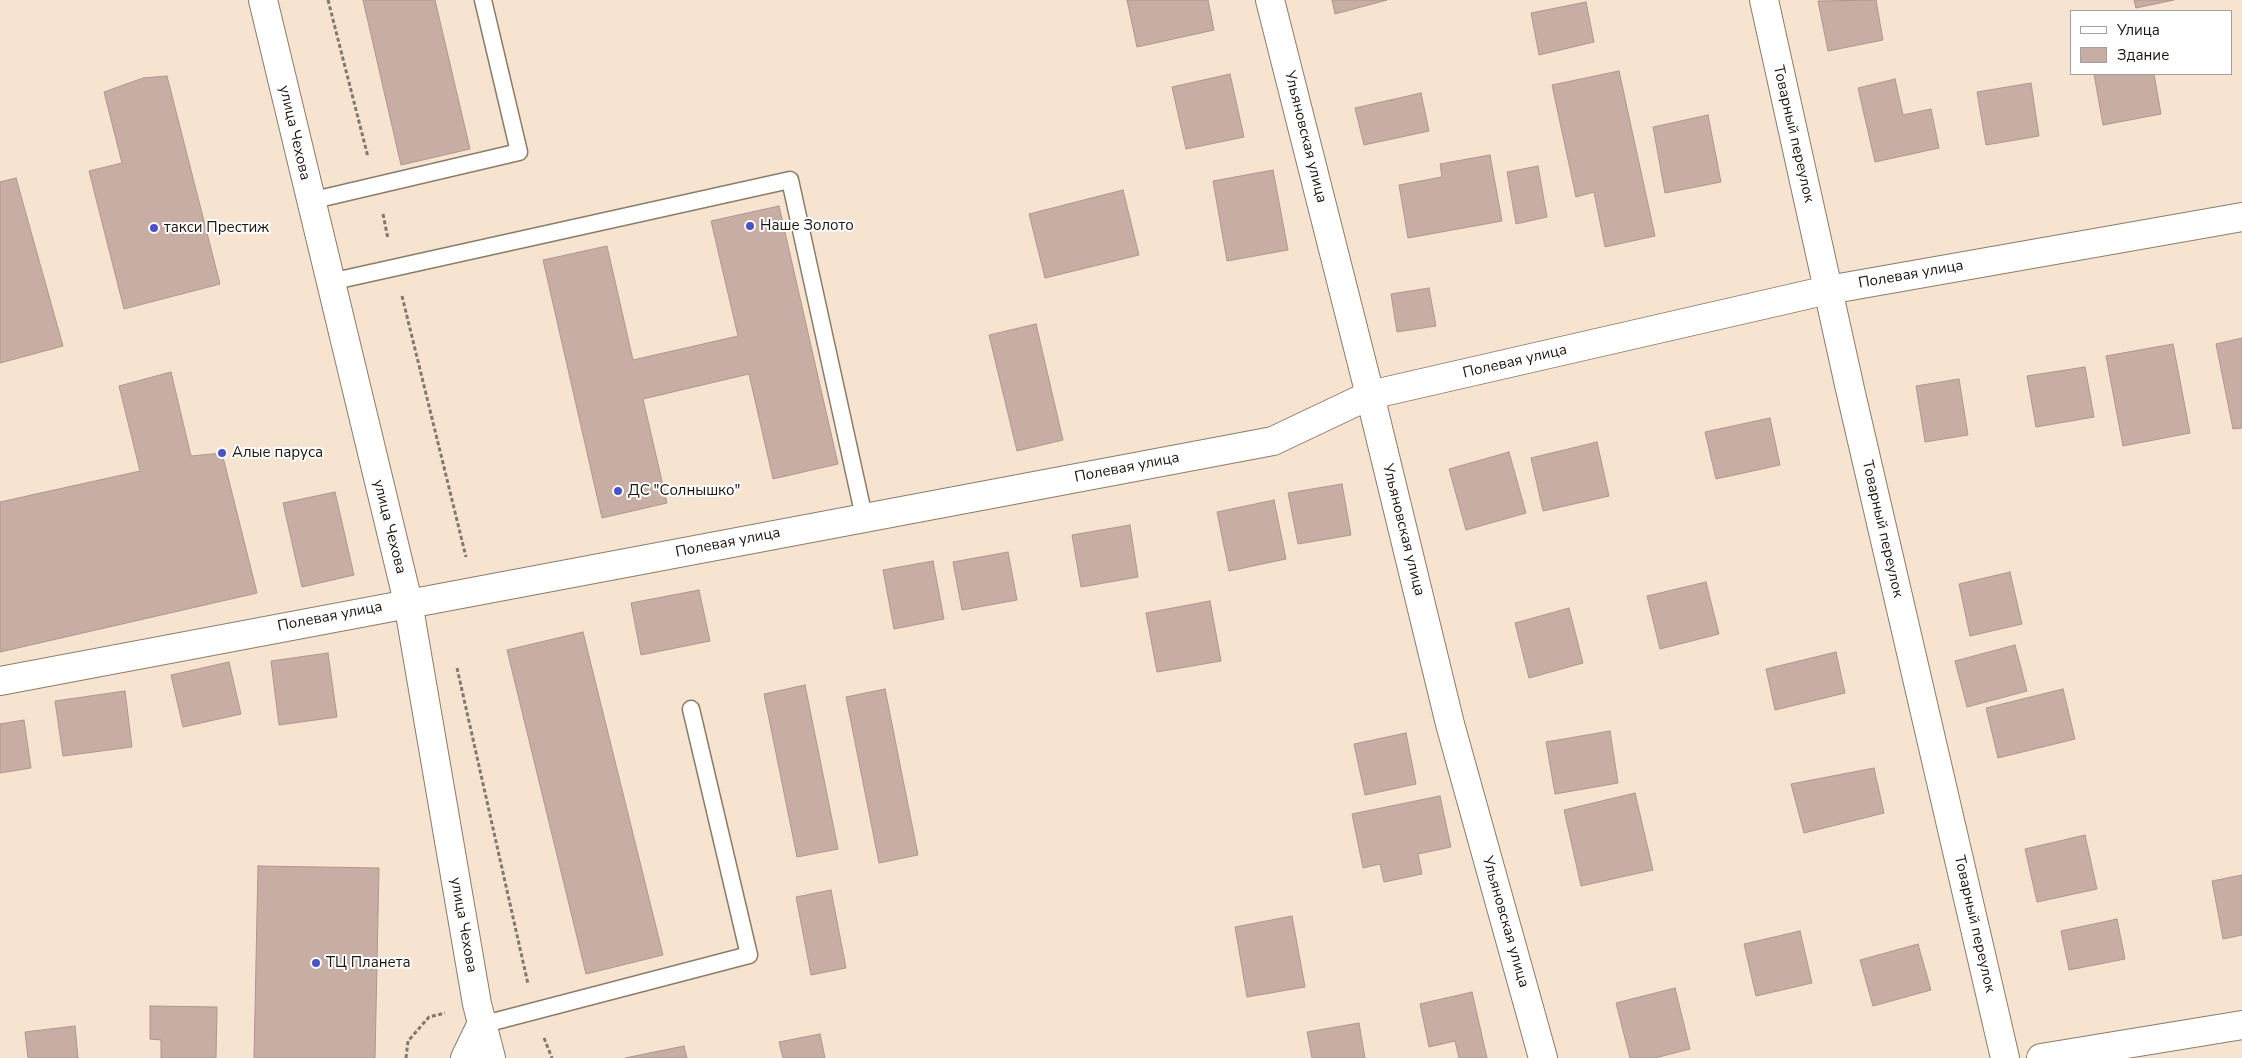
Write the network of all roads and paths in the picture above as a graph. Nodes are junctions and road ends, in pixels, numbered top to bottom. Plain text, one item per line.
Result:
1 (263, 0) edge
2 (328, 0) edge
3 (483, 0) edge
4 (1270, 0) edge
5 (1764, 0) edge
6 (376, 185) junction
7 (310, 201) junction
8 (2242, 217) edge
9 (395, 268) junction
10 (330, 282) junction
11 (1828, 290) junction
12 (1370, 395) junction
13 (864, 517) junction
14 (459, 593) junction
15 (408, 602) junction
16 (456, 665) dead end
17 (0, 681) edge
18 (691, 709) dead end
19 (534, 1011) junction
20 (2242, 1024) edge
21 (481, 1025) junction
22 (466, 1058) edge
23 (491, 1058) edge
24 (552, 1058) edge
25 (1543, 1058) edge
26 (2004, 1058) edge
27 (2041, 1058) edge

1 - 7 street, улица Чехова
2 - 6 path
3 - 6 lane
4 - 12 street, Ульяновская улица
5 - 11 street, Товарный переулок
6 - 7 lane
6 - 9 path
7 - 10 street, улица Чехова
8 - 11 street, Полевая улица
9 - 10 lane
9 - 13 lane
9 - 14 path
10 - 15 street, улица Чехова
11 - 12 street, Полевая улица
11 - 26 street, Товарный переулок
12 - 13 street, Полевая улица
12 - 25 street, Ульяновская улица
13 - 14 street, Полевая улица
14 - 15 street, Полевая улица
15 - 17 street, Полевая улица
15 - 21 street, улица Чехова
16 - 19 path
18 - 19 lane
19 - 21 lane
19 - 24 path
20 - 27 street
21 - 22 street
21 - 23 street, улица Чехова

